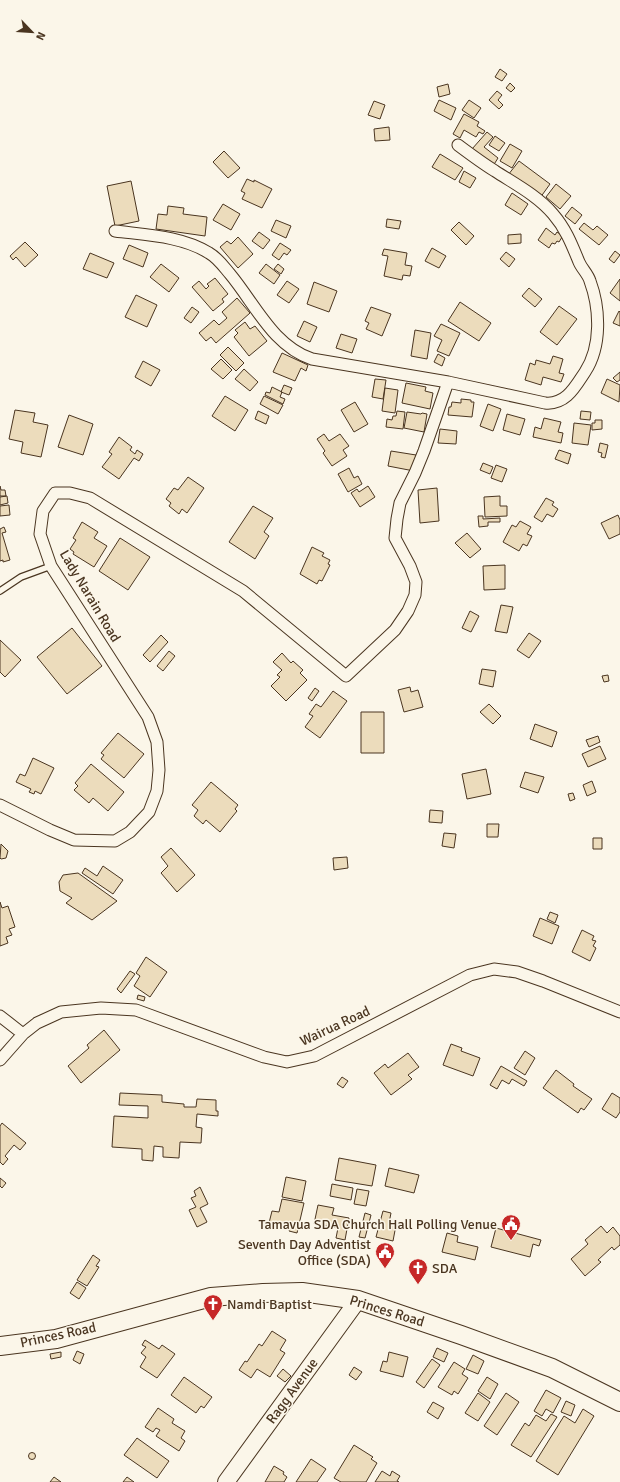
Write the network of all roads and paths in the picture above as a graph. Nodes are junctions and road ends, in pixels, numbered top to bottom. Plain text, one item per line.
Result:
1 (458, 144) dead end
2 (115, 231) dead end
3 (448, 382) junction
4 (51, 566) junction
5 (0, 591) edge
6 (0, 805) edge
7 (620, 1012) edge
8 (0, 1016) edge
9 (23, 1034) junction
10 (0, 1060) edge
11 (358, 1300) junction
12 (0, 1346) edge
13 (620, 1402) edge
14 (226, 1482) edge

1 - 3 street
2 - 3 street
3 - 4 street, Lady Narain Road
4 - 5 lane
4 - 6 street, Lady Narain Road
7 - 9 street, Wairua Road
8 - 9 street
9 - 10 street, Wairua Road
11 - 12 main road, Princes Road
11 - 13 main road, Princes Road
11 - 14 main road, Ragg Avenue

